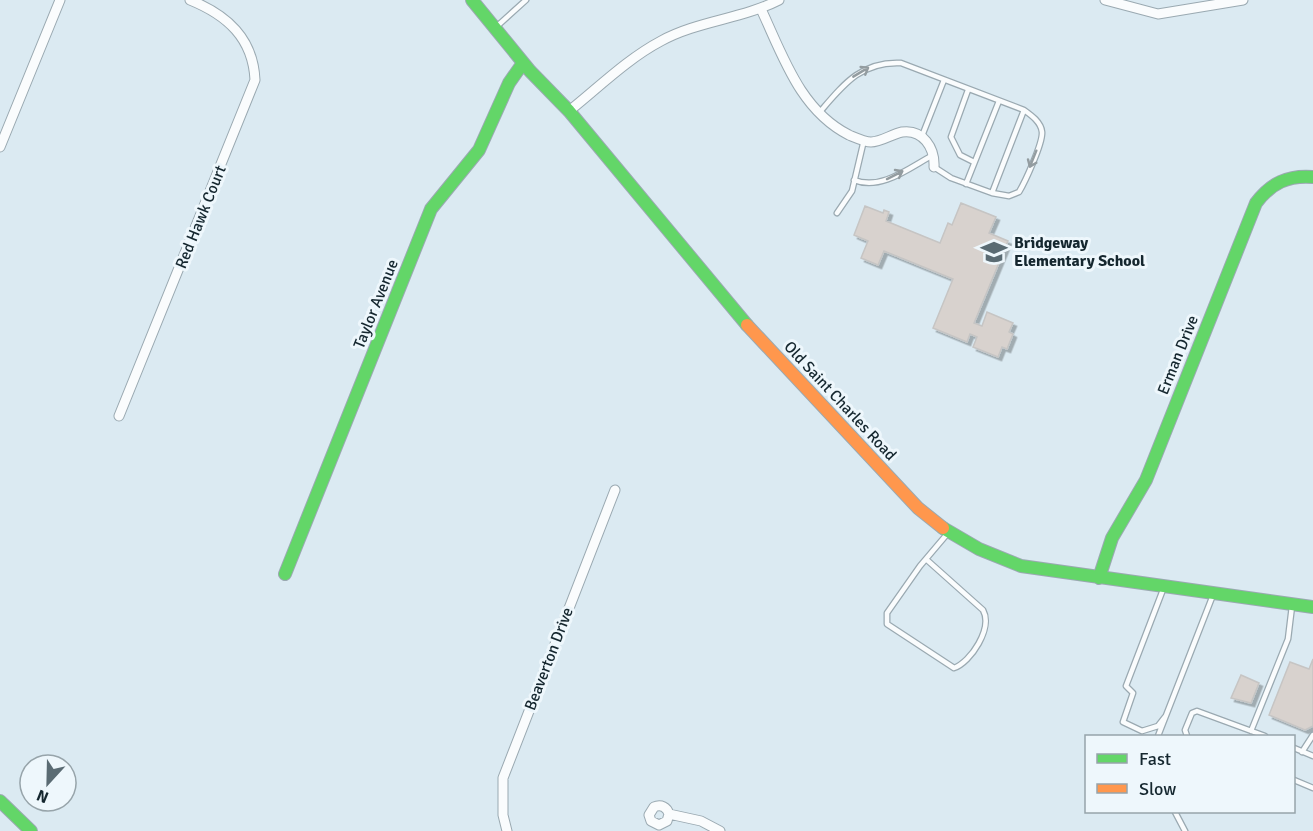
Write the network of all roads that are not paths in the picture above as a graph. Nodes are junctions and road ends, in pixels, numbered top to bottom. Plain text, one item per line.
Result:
1 (60, 0) edge
2 (190, 0) edge
3 (472, 0) edge
4 (526, 0) edge
5 (779, 0) edge
6 (1105, 0) edge
7 (1243, 0) edge
8 (761, 9) junction
9 (495, 28) junction
10 (523, 63) junction
11 (944, 80) junction
12 (968, 90) junction
13 (999, 101) junction
14 (1024, 110) junction
15 (569, 111) junction
16 (819, 113) junction
17 (3, 128) edge
18 (922, 136) junction
19 (864, 140) junction
20 (0, 147) edge
21 (933, 155) junction
22 (975, 162) junction
23 (934, 167) joint
24 (1313, 177) edge
25 (854, 180) junction
26 (966, 184) junction
27 (992, 193) junction
28 (837, 213) dead end
29 (119, 416) dead end
30 (615, 490) dead end
31 (948, 533) junction
32 (927, 560) junction
33 (285, 574) dead end
34 (1099, 578) junction
35 (1164, 587) junction
36 (1213, 595) junction
37 (1292, 605) junction
38 (1313, 607) edge
39 (1165, 717) junction
40 (1251, 731) junction
41 (1158, 735) edge
42 (1187, 735) edge
43 (1262, 735) edge
44 (1313, 735) edge
45 (1295, 749) edge
46 (1302, 752) junction
47 (1313, 756) edge
48 (1295, 781) edge
49 (1313, 788) edge
50 (0, 801) edge
51 (1176, 813) edge
52 (669, 814) dead end
53 (31, 831) edge
54 (507, 831) edge
55 (720, 831) edge
56 (1185, 831) edge

1 - 17 street
2 - 29 street, Red Hawk Court
3 - 9 street, Old Saint Charles Road
4 - 9 lane
5 - 8 street
6 - 7 street
8 - 15 street
8 - 16 street
9 - 10 street, Old Saint Charles Road
10 - 15 street, Old Saint Charles Road
10 - 33 street, Taylor Avenue
11 - 12 lane
16 -> 11 lane
11 - 18 lane
12 - 13 lane
12 - 22 lane
13 - 14 lane
13 - 22 lane
14 - 27 lane
14 -> 27 lane
15 - 31 street, Old Saint Charles Road
16 - 19 street
17 - 20 street
18 - 19 street
18 - 21 street
19 - 25 lane
21 - 23 street
25 -> 21 lane
22 - 26 lane
23 - 26 lane
24 - 34 street, Erman Drive
25 - 28 lane
26 - 27 lane
30 - 54 street, Beaverton Drive
31 - 32 lane
31 - 34 street, Old Saint Charles Road
32 - 32 lane
34 - 35 street, Old Saint Charles Road
35 - 36 street, Old Saint Charles Road
35 - 39 lane
36 - 37 street, Old Saint Charles Road
36 - 39 lane
37 - 38 street, Old Saint Charles Road
37 - 40 lane
39 - 41 lane
40 - 42 lane
40 - 43 lane
44 - 46 lane
45 - 46 lane
46 - 47 lane
48 - 49 lane
50 - 53 street
51 - 56 lane
52 - 55 street

